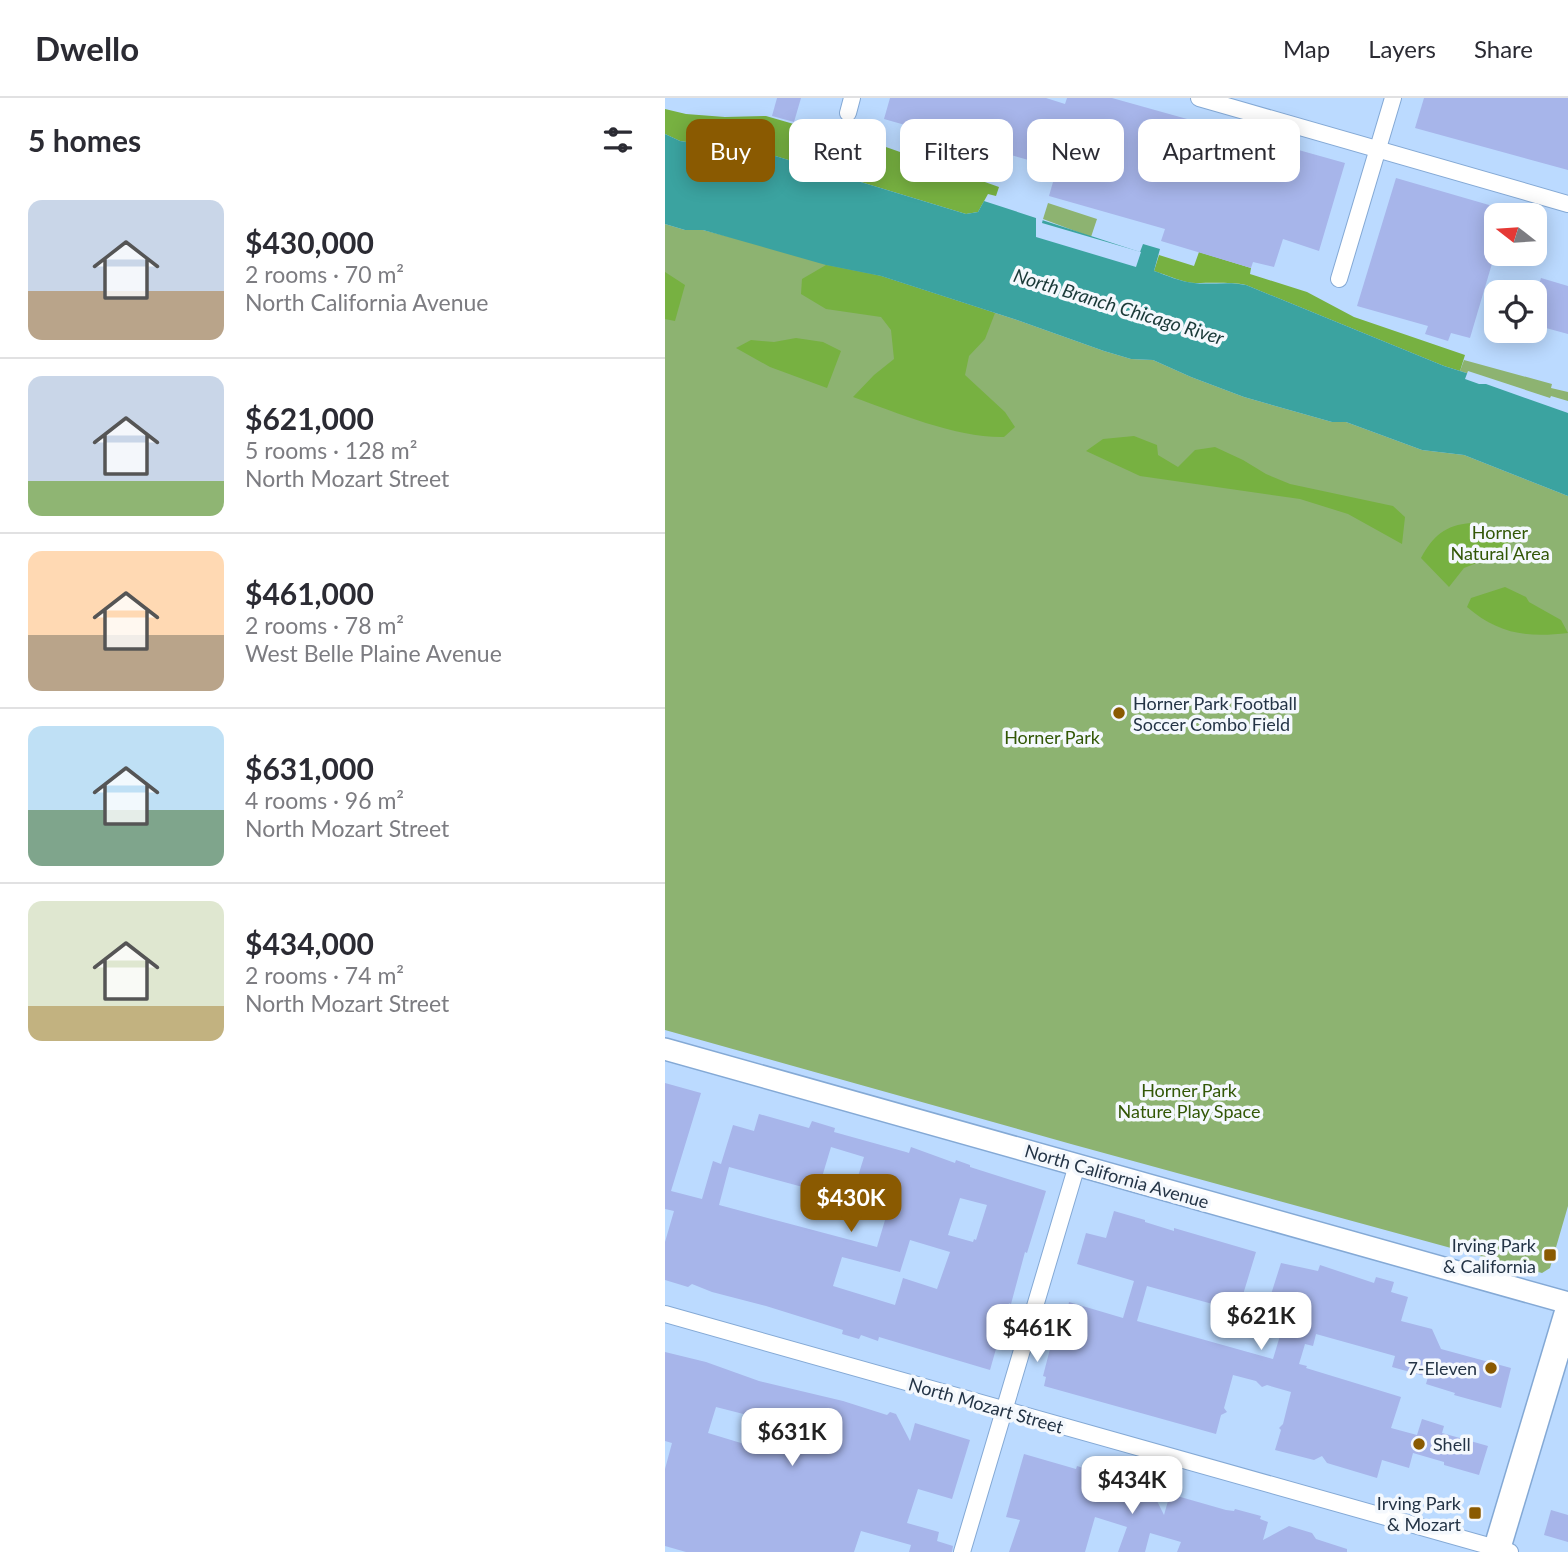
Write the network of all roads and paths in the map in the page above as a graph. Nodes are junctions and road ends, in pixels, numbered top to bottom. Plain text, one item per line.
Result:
1 (1199, 98) edge
2 (1393, 98) edge
3 (1378, 149) junction
4 (1568, 204) edge
5 (1339, 279) dead end
6 (665, 1049) edge
7 (1077, 1165) junction
8 (1568, 1303) edge
9 (1568, 1312) edge
10 (665, 1314) edge
11 (1004, 1410) junction
12 (1501, 1551) edge
13 (962, 1552) edge

1 - 3 street
2 - 3 street
3 - 4 street
3 - 5 street
6 - 7 street, North California Avenue
7 - 8 street, North California Avenue
7 - 11 street
9 - 12 main road
10 - 11 street, North Mozart Street
11 - 12 street, North Mozart Street
11 - 13 street

